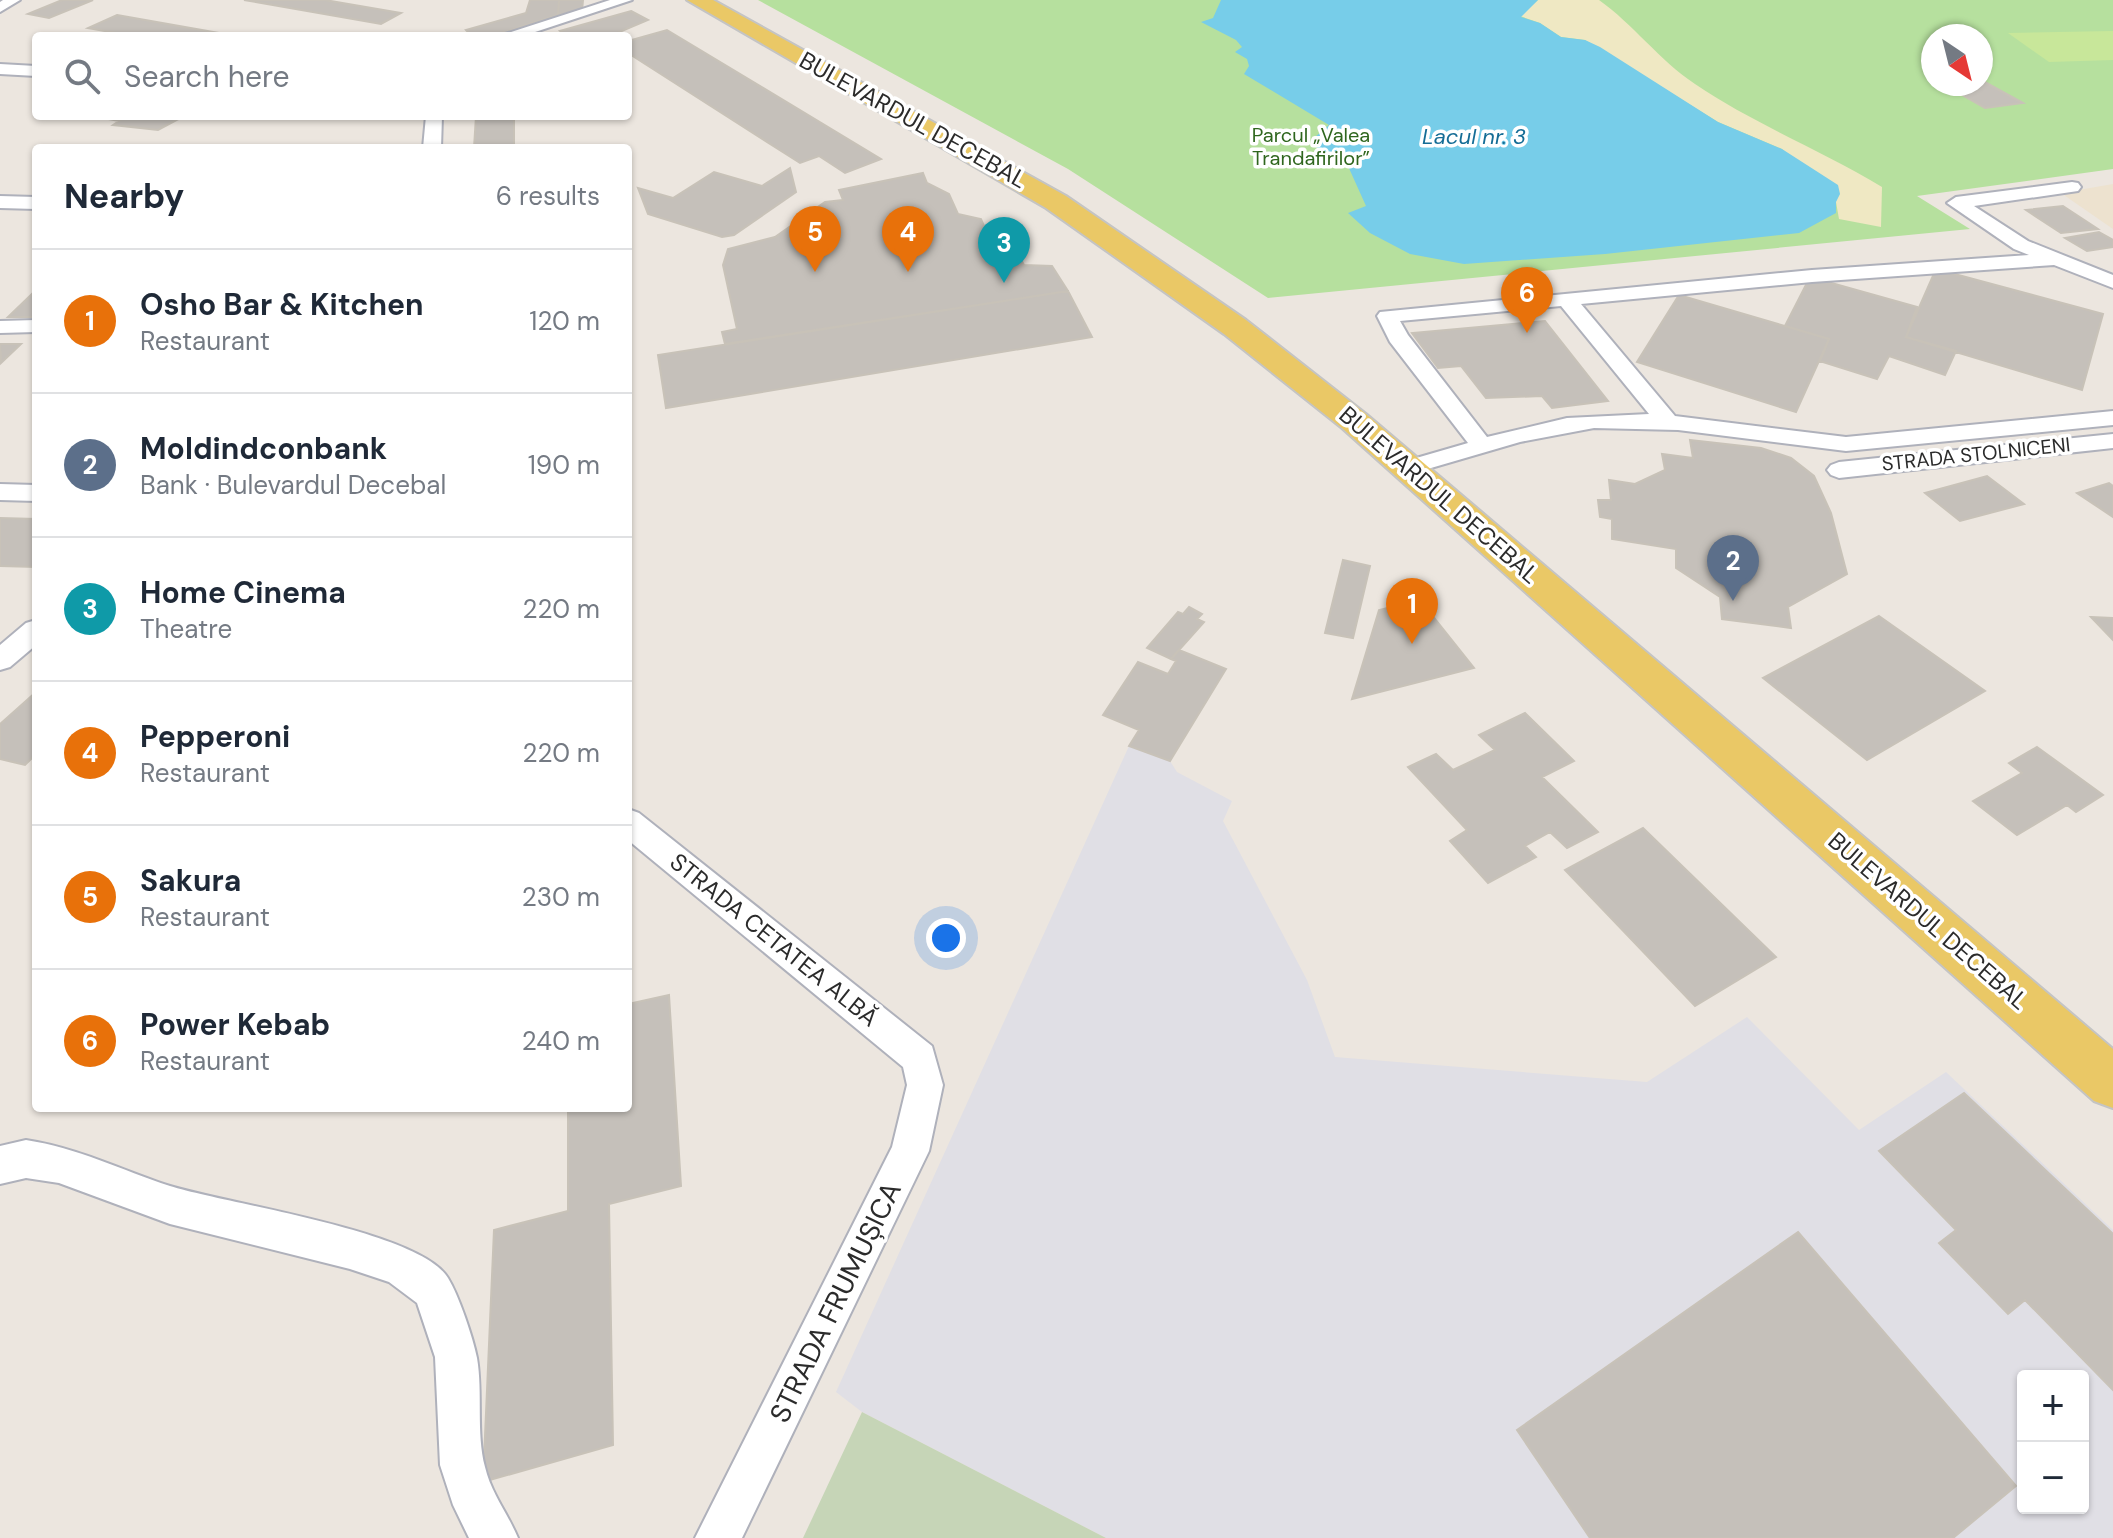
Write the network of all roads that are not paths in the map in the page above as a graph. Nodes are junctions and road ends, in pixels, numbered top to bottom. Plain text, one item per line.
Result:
1 (13, 0) edge
2 (625, 0) edge
3 (698, 0) edge
4 (0, 8) edge
5 (520, 32) edge
6 (0, 69) edge
7 (32, 71) edge
8 (434, 120) edge
9 (432, 144) edge
10 (2072, 187) dead end
11 (0, 202) edge
12 (32, 203) edge
13 (2056, 259) junction
14 (2113, 282) edge
15 (1566, 299) junction
16 (32, 326) edge
17 (0, 327) edge
18 (2113, 418) edge
19 (1667, 421) junction
20 (2113, 441) edge
21 (1483, 447) junction
22 (1407, 468) junction
23 (1839, 470) dead end
24 (0, 492) edge
25 (32, 493) edge
26 (32, 633) edge
27 (0, 660) edge
28 (632, 825) edge
29 (919, 1058) joint
30 (2113, 1083) edge
31 (0, 1165) edge
32 (495, 1538) edge
33 (718, 1538) edge

1 - 4 street
2 - 5 street
3 - 22 main road, BULEVARDUL DECEBAL
6 - 7 street
8 - 9 street
10 - 13 street
11 - 12 street
13 - 14 street
13 - 15 street
15 - 19 street
15 - 21 street
16 - 17 street
18 - 19 street
19 - 21 street
20 - 23 street, STRADA STOLNICENI
21 - 22 street
22 - 30 main road, BULEVARDUL DECEBAL
24 - 25 street
26 - 27 street
28 - 29 street, STRADA CETATEA ALBĂ
29 - 33 street, STRADA FRUMUȘICA
31 - 32 street

